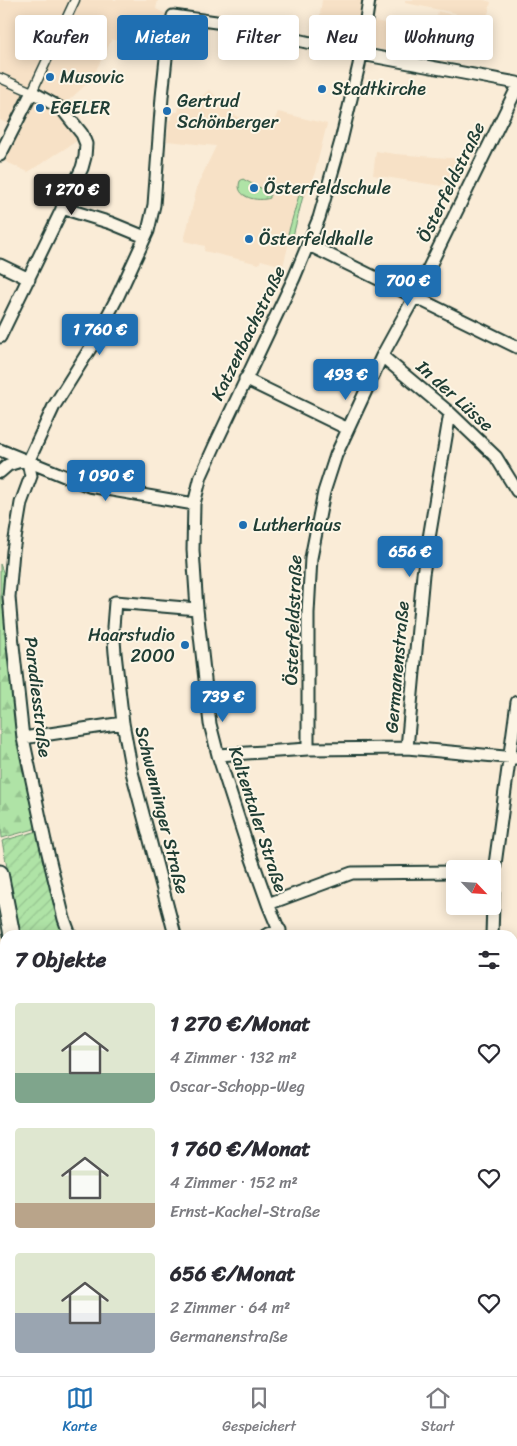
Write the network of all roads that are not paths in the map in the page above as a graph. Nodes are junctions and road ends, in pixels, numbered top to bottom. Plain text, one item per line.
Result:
1 (74, 0) edge
2 (369, 0) edge
3 (367, 15) edge
4 (309, 43) edge
5 (376, 57) edge
6 (360, 60) edge
7 (0, 78) edge
8 (517, 83) edge
9 (517, 88) edge
10 (32, 92) junction
11 (0, 155) edge
12 (62, 208) junction
13 (145, 237) junction
14 (309, 245) junction
15 (0, 265) edge
16 (29, 279) junction
17 (415, 296) junction
18 (0, 337) edge
19 (517, 347) edge
20 (382, 356) junction
21 (245, 379) junction
22 (450, 413) junction
23 (348, 429) junction
24 (0, 450) edge
25 (26, 461) junction
26 (0, 472) edge
27 (517, 491) edge
28 (194, 504) junction
29 (197, 609) junction
30 (517, 702) edge
31 (123, 722) junction
32 (23, 738) junction
33 (407, 748) junction
34 (308, 749) junction
35 (218, 755) junction
36 (513, 757) edge
37 (495, 860) edge
38 (446, 872) edge
39 (0, 874) edge
40 (268, 904) junction
41 (492, 915) edge
42 (11, 930) edge
43 (68, 930) edge
44 (174, 930) edge
45 (279, 930) edge
46 (492, 930) edge

1 - 10 street
2 - 3 street, Katzenbachstraße
4 - 13 street
5 - 8 street
6 - 14 street, Katzenbachstraße
7 - 10 street
9 - 17 street, Österfeldstraße
10 - 11 street
10 - 12 street
12 - 13 street
12 - 16 street
13 - 25 street
14 - 17 street
14 - 21 street, Katzenbachstraße
15 - 16 street
16 - 18 street
17 - 19 street
17 - 20 street, Österfeldstraße
20 - 22 street, In der Lüsse
20 - 23 street, Österfeldstraße
21 - 23 street
21 - 28 street, Katzenbachstraße
22 - 27 street, In der Lüsse
22 - 33 street, Germanenstraße
23 - 34 street, Österfeldstraße
24 - 25 street
25 - 26 street
25 - 28 street
25 - 32 street, Paradiesstraße
28 - 29 street, Kaltentaler Straße
29 - 31 street, Schwenninger Straße
29 - 35 street, Kaltentaler Straße
30 - 36 street
31 - 32 street
31 - 44 street, Schwenninger Straße
32 - 43 street, Paradiesstraße
33 - 34 street
33 - 36 street
34 - 35 street
35 - 40 street, Kaltentaler Straße
36 - 37 street
38 - 40 street
39 - 42 main road
40 - 45 street, Kaltentaler Straße
41 - 46 street

